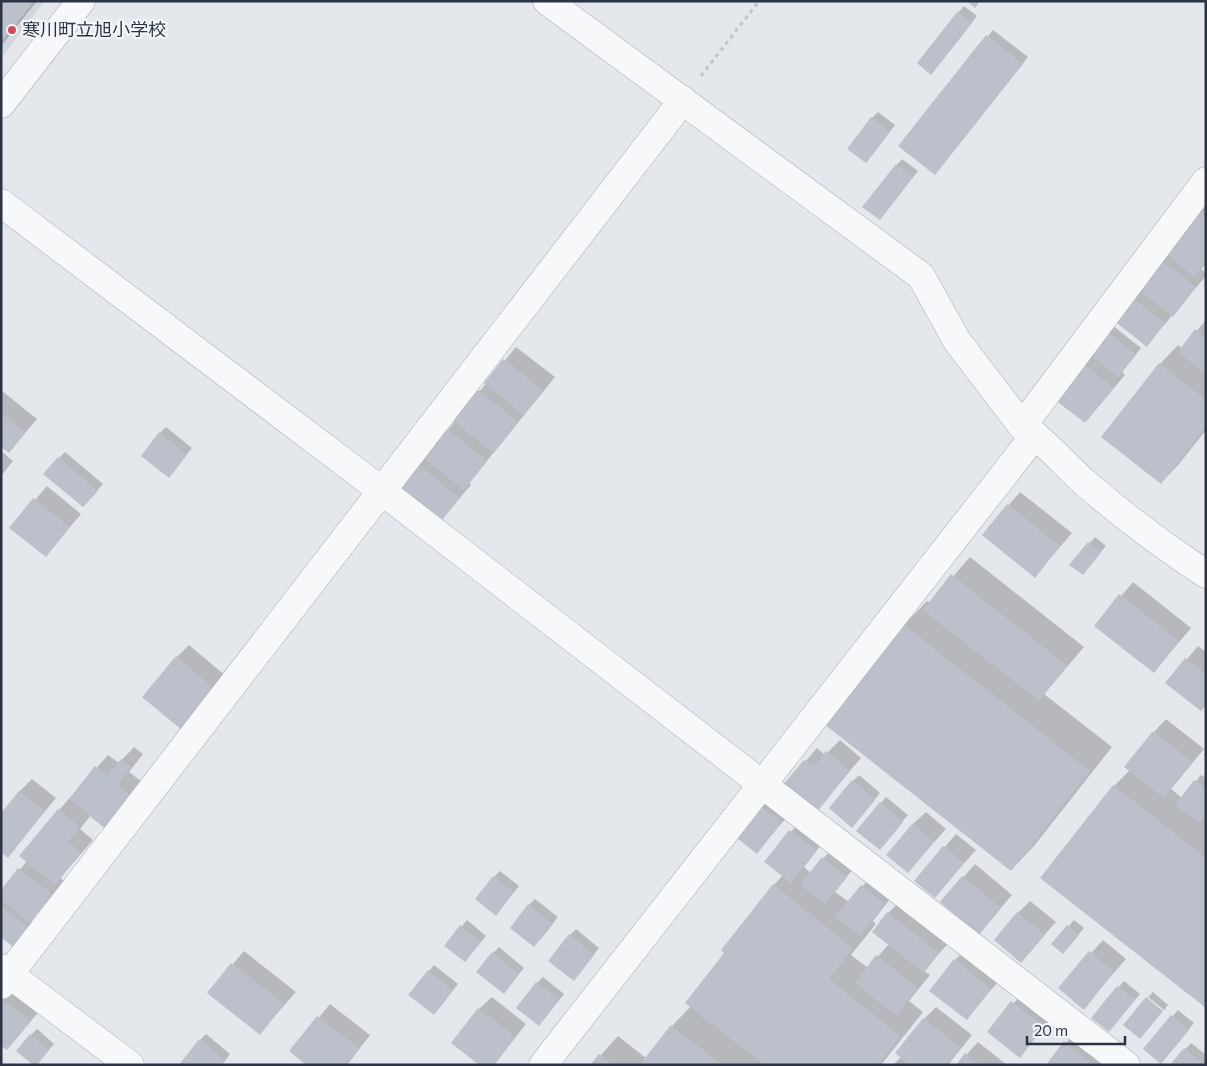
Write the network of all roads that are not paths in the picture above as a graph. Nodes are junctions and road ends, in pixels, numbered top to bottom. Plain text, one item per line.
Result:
1 (81, 1) edge
2 (546, 1) edge
3 (683, 100) junction
4 (1, 104) edge
5 (1206, 181) edge
6 (1, 203) edge
7 (1028, 430) junction
8 (382, 491) junction
9 (1206, 574) edge
10 (762, 784) junction
11 (4, 976) edge
12 (130, 1065) edge
13 (543, 1065) edge
14 (1126, 1065) edge

1 - 4 street
2 - 3 street
3 - 7 street
3 - 8 street
5 - 7 street
6 - 8 street
7 - 9 street
7 - 10 street
8 - 10 street
8 - 11 street
10 - 13 street
10 - 14 street
11 - 12 street

